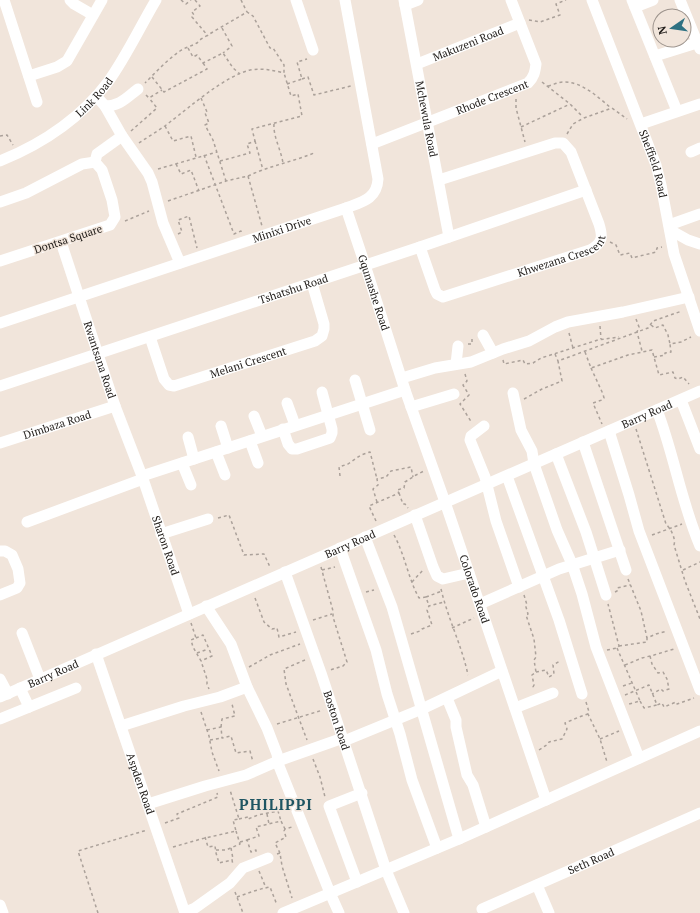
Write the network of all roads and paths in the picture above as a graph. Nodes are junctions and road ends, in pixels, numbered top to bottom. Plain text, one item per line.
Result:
1 (4, 0) edge
2 (70, 0) edge
3 (102, 0) edge
4 (156, 0) edge
5 (181, 0) edge
6 (191, 0) edge
7 (195, 0) edge
8 (241, 0) edge
9 (296, 0) edge
10 (345, 0) edge
11 (418, 0) edge
12 (511, 0) edge
13 (566, 0) edge
14 (592, 0) edge
15 (653, 0) edge
16 (680, 0) edge
17 (405, 3) edge
18 (634, 3) edge
19 (247, 12) junction
20 (93, 15) junction
21 (520, 23) junction
22 (221, 27) junction
23 (208, 36) junction
24 (699, 45) edge
25 (188, 47) junction
26 (313, 50) joint
27 (223, 53) junction
28 (655, 56) junction
29 (204, 62) junction
30 (416, 64) junction
31 (284, 73) junction
32 (240, 74) junction
33 (29, 76) junction
34 (152, 77) junction
35 (533, 78) junction
36 (302, 79) junction
37 (287, 84) junction
38 (361, 84) junction
39 (548, 86) junction
40 (515, 88) junction
41 (138, 89) junction
42 (162, 90) junction
43 (96, 96) junction
44 (149, 98) junction
45 (201, 98) junction
46 (37, 102) dead end
47 (570, 104) junction
48 (700, 104) edge
49 (105, 106) junction
50 (612, 108) junction
51 (678, 111) junction
52 (584, 118) junction
53 (427, 122) junction
54 (274, 124) junction
55 (641, 124) junction
56 (165, 126) junction
57 (521, 127) junction
58 (126, 134) junction
59 (0, 136) edge
60 (255, 141) junction
61 (563, 143) junction
62 (372, 144) junction
63 (131, 148) junction
64 (529, 151) junction
65 (217, 152) junction
66 (18, 153) junction
67 (314, 153) dead end
68 (204, 155) junction
69 (196, 157) junction
70 (0, 161) edge
71 (220, 161) junction
72 (95, 162) junction
73 (283, 163) junction
74 (176, 164) junction
75 (263, 170) junction
76 (148, 173) junction
77 (248, 176) junction
78 (439, 180) junction
79 (226, 182) junction
80 (215, 185) junction
81 (586, 190) junction
82 (199, 191) junction
83 (0, 202) edge
84 (158, 206) junction
85 (346, 208) junction
86 (700, 214) edge
87 (110, 225) junction
88 (670, 227) junction
89 (264, 236) junction
90 (449, 237) junction
91 (169, 238) junction
92 (61, 242) junction
93 (245, 242) junction
94 (600, 242) junction
95 (672, 244) junction
96 (700, 244) edge
97 (420, 247) junction
98 (200, 256) junction
99 (0, 261) edge
100 (180, 263) junction
101 (366, 265) junction
102 (312, 283) junction
103 (79, 296) junction
104 (689, 297) junction
105 (692, 308) junction
106 (633, 310) junction
107 (568, 322) junction
108 (0, 323) edge
109 (651, 325) junction
110 (637, 332) junction
111 (698, 333) edge
112 (483, 334) joint
113 (150, 337) junction
114 (621, 338) junction
115 (670, 344) junction
116 (458, 346) joint
117 (580, 346) junction
118 (573, 348) junction
119 (642, 351) junction
120 (496, 352) junction
121 (585, 352) junction
122 (98, 353) junction
123 (582, 353) junction
124 (556, 354) junction
125 (654, 357) junction
126 (558, 361) junction
127 (459, 364) junction
128 (591, 368) junction
129 (402, 378) junction
130 (355, 380) dead end
131 (0, 386) edge
132 (405, 390) junction
133 (322, 392) dead end
134 (696, 392) edge
135 (454, 394) dead end
136 (514, 398) joint
137 (681, 400) junction
138 (287, 402) dead end
139 (362, 403) junction
140 (115, 406) junction
141 (411, 407) junction
142 (657, 410) junction
143 (328, 415) junction
144 (254, 416) dead end
145 (633, 420) junction
146 (295, 425) junction
147 (221, 426) dead end
148 (481, 428) joint
149 (283, 429) junction
150 (370, 430) dead end
151 (607, 432) junction
152 (262, 436) junction
153 (188, 437) dead end
154 (250, 441) junction
155 (583, 442) junction
156 (0, 443) edge
157 (228, 448) junction
158 (700, 449) edge
159 (216, 452) junction
160 (556, 454) junction
161 (194, 459) junction
162 (182, 463) junction
163 (258, 463) dead end
164 (534, 464) junction
165 (433, 468) junction
166 (225, 475) dead end
167 (340, 476) dead end
168 (507, 476) junction
169 (413, 477) junction
170 (142, 478) junction
171 (377, 479) junction
172 (487, 484) junction
173 (191, 485) dead end
174 (399, 493) junction
175 (377, 502) junction
176 (445, 502) junction
177 (413, 516) junction
178 (208, 519) joint
179 (691, 520) junction
180 (27, 522) dead end
181 (385, 528) junction
182 (670, 528) junction
183 (162, 534) junction
184 (365, 537) junction
185 (642, 541) junction
186 (700, 546) edge
187 (340, 548) junction
188 (620, 550) junction
189 (0, 552) edge
190 (317, 558) junction
191 (593, 558) junction
192 (700, 562) edge
193 (345, 564) junction
194 (572, 564) junction
195 (433, 567) junction
196 (322, 570) junction
197 (626, 570) joint
198 (683, 570) junction
199 (285, 572) junction
200 (469, 573) junction
201 (543, 576) junction
202 (274, 577) junction
203 (439, 578) junction
204 (412, 582) junction
205 (630, 585) junction
206 (251, 587) junction
207 (385, 587) junction
208 (519, 587) junction
209 (442, 591) junction
210 (0, 595) edge
211 (356, 595) junction
212 (606, 595) junction
213 (426, 597) junction
214 (444, 602) junction
215 (206, 606) junction
216 (429, 606) junction
217 (481, 609) junction
218 (189, 614) junction
219 (333, 614) junction
220 (700, 620) edge
221 (305, 627) junction
222 (676, 627) junction
223 (452, 628) junction
224 (22, 633) dead end
225 (401, 636) junction
226 (196, 638) junction
227 (647, 638) junction
228 (310, 640) junction
229 (619, 646) junction
230 (683, 646) junction
231 (617, 648) junction
232 (208, 649) junction
233 (598, 652) junction
234 (197, 653) junction
235 (96, 654) junction
236 (315, 656) junction
237 (571, 656) junction
238 (650, 656) junction
239 (201, 661) junction
240 (625, 666) junction
241 (240, 670) junction
242 (502, 671) junction
243 (536, 672) junction
244 (321, 673) junction
245 (0, 679) edge
246 (40, 680) junction
247 (247, 687) junction
248 (470, 687) junction
249 (20, 688) junction
250 (76, 688) dead end
251 (636, 691) junction
252 (554, 693) dead end
253 (229, 694) junction
254 (582, 694) joint
255 (652, 694) junction
256 (699, 694) edge
257 (4, 696) edge
258 (447, 698) junction
259 (212, 699) junction
260 (537, 700) junction
261 (640, 701) junction
262 (198, 702) junction
263 (617, 703) junction
264 (656, 705) junction
265 (29, 707) junction
266 (332, 707) junction
267 (515, 708) junction
268 (422, 709) junction
269 (588, 714) junction
270 (299, 718) junction
271 (0, 719) edge
272 (395, 720) junction
273 (121, 726) junction
274 (221, 727) junction
275 (267, 728) junction
276 (626, 728) junction
277 (207, 730) junction
278 (700, 731) edge
279 (222, 738) junction
280 (600, 739) junction
281 (210, 740) junction
282 (343, 740) junction
283 (309, 750) junction
284 (531, 755) junction
285 (639, 758) junction
286 (278, 761) junction
287 (258, 770) junction
288 (609, 772) junction
289 (221, 782) junction
290 (362, 793) junction
291 (546, 800) junction
292 (148, 804) junction
293 (329, 806) junction
294 (700, 813) edge
295 (267, 814) junction
296 (239, 818) junction
297 (281, 821) junction
298 (269, 824) junction
299 (301, 824) junction
300 (156, 827) junction
301 (486, 827) junction
302 (285, 829) junction
303 (236, 831) junction
304 (205, 837) junction
305 (459, 839) junction
306 (247, 840) junction
307 (240, 842) junction
308 (231, 848) junction
309 (437, 848) junction
310 (163, 850) junction
311 (216, 850) junction
312 (280, 853) junction
313 (232, 860) junction
314 (261, 861) junction
315 (386, 870) junction
316 (232, 881) junction
317 (357, 882) junction
318 (537, 885) junction
319 (266, 888) junction
320 (330, 893) junction
321 (237, 897) junction
322 (0, 905) edge
323 (296, 908) junction
324 (482, 910) dead end
325 (281, 911) edge
326 (185, 912) edge
327 (3, 913) edge
328 (98, 913) edge
329 (243, 913) edge
330 (339, 913) edge
331 (404, 913) edge
332 (549, 913) edge

1 - 33 street
2 - 20 street
3 - 20 street
4 - 43 street, Link Road
5 - 6 path
7 - 23 path
8 - 19 path
9 - 26 street
10 - 38 street, Minixi Drive
11 - 17 street
12 - 21 street, Rhode Crescent
13 - 21 path
14 - 55 street, Sheffield Road
15 - 18 street
16 - 24 street
17 - 30 street, Mchewula Road
18 - 28 street
19 - 22 path
19 - 31 path
20 - 33 street
21 - 30 street, Makuzeni Road
21 - 35 street, Rhode Crescent
22 - 23 path
22 - 27 path
23 - 25 path
24 - 28 street
25 - 29 path
25 - 34 path
26 - 36 path
27 - 29 path
27 - 32 path
28 - 51 street
29 - 42 path
30 - 53 street, Mchewula Road
31 - 32 path
31 - 37 path
32 - 45 path
33 - 46 street
34 - 41 path
34 - 42 path
35 - 39 path
35 - 40 street, Rhode Crescent
36 - 37 path
36 - 38 path
37 - 54 path
38 - 62 street, Minixi Drive
39 - 47 path
39 - 50 path
40 - 53 street, Rhode Crescent
40 - 57 path
41 - 44 path
41 - 49 street
42 - 44 path
43 - 49 street
43 - 66 street, Link Road
44 - 58 path
45 - 56 path
45 - 65 path
47 - 52 path
47 - 57 path
48 - 51 street
49 - 58 street
50 - 52 path
50 - 55 path
51 - 55 street
52 - 61 path
53 - 62 street, Rhode Crescent
53 - 78 street, Mchewula Road
54 - 60 path
54 - 73 path
55 - 88 street, Sheffield Road
56 - 63 path
56 - 69 path
57 - 64 path
58 - 63 street
58 - 72 street
59 - 66 path
60 - 71 path
60 - 75 path
61 - 64 street
61 - 81 street, Khwezana Crescent
62 - 85 street, Minixi Drive
63 - 76 street
64 - 78 street
65 - 68 path
65 - 71 path
66 - 70 street, Link Road
67 - 73 path
68 - 69 path
68 - 80 path
69 - 74 path
71 - 79 path
72 - 83 street
72 - 87 street, Dontsa Square
73 - 75 path
74 - 76 path
74 - 82 path
75 - 77 path
76 - 84 street
77 - 79 path
77 - 89 path
78 - 90 street, Mchewula Road
79 - 80 path
80 - 82 path
80 - 93 path
81 - 90 street, Tshatshu Road
81 - 94 street, Khwezana Crescent
82 - 84 path
84 - 87 path
84 - 91 street
85 - 89 street, Minixi Drive
85 - 101 street, Gqumashe Road
86 - 88 street
87 - 92 street, Dontsa Square
88 - 95 street, Sheffield Road
88 - 96 street
89 - 93 street, Minixi Drive
90 - 97 street, Tshatshu Road
91 - 98 path
91 - 100 street
92 - 99 street, Dontsa Square
92 - 103 street, Rwantsana Road
93 - 98 street, Minixi Drive
94 - 95 path
94 - 97 street, Khwezana Crescent
95 - 104 street, Sheffield Road
97 - 101 street, Tshatshu Road
98 - 100 street, Minixi Drive
100 - 103 street, Minixi Drive
101 - 102 street, Tshatshu Road
101 - 129 street, Gqumashe Road
102 - 113 street, Tshatshu Road
102 - 113 street, Melani Crescent
103 - 108 street, Minixi Drive
103 - 122 street, Rwantsana Road
104 - 105 street, Sheffield Road
104 - 106 street
105 - 109 path
105 - 111 street, Sheffield Road
106 - 107 street
106 - 110 path
107 - 118 path
107 - 120 street
109 - 110 path
109 - 115 path
110 - 114 path
110 - 119 path
111 - 115 path
112 - 116 path
112 - 120 street
113 - 122 street, Tshatshu Road
114 - 117 path
114 - 121 path
115 - 125 path
116 - 127 street
117 - 118 path
117 - 123 path
118 - 124 path
119 - 125 path
119 - 128 path
120 - 124 path
120 - 127 street
121 - 123 path
121 - 128 path
122 - 131 street, Tshatshu Road
122 - 140 street, Rwantsana Road
123 - 126 path
124 - 126 path
125 - 134 path
126 - 136 path
127 - 129 street
127 - 148 path
128 - 151 path
129 - 132 street, Colorado Road
130 - 139 street
132 - 139 street
132 - 141 street, Colorado Road
133 - 143 street
134 - 137 street, Barry Road
135 - 141 street
136 - 164 street
137 - 142 street, Barry Road
137 - 158 street
138 - 146 street
139 - 143 street
139 - 150 street
140 - 156 street, Dimbaza Road
140 - 170 street, Rwantsana Road
141 - 165 street, Colorado Road
142 - 145 street, Barry Road
142 - 179 street
143 - 146 street
143 - 149 street
144 - 152 street
145 - 151 street, Barry Road
145 - 182 path
146 - 149 street
147 - 157 street
148 - 172 street
149 - 152 street
151 - 155 street, Barry Road
151 - 185 street
152 - 154 street
153 - 161 street
154 - 157 street
154 - 163 street
155 - 160 street, Barry Road
155 - 188 street
157 - 159 street
159 - 161 street
159 - 166 street
160 - 164 street, Barry Road
160 - 191 street
161 - 162 street
162 - 170 street
162 - 173 street
164 - 168 street, Barry Road
164 - 194 street
165 - 169 path
165 - 176 street, Colorado Road
167 - 171 path
168 - 172 street, Barry Road
168 - 201 street
169 - 171 path
169 - 174 path
170 - 180 street
170 - 183 street, Sharon Road
171 - 175 path
172 - 176 street, Barry Road
172 - 208 street
174 - 175 path
174 - 177 path
175 - 181 path
176 - 177 street, Barry Road
176 - 200 street, Colorado Road
177 - 181 street, Barry Road
177 - 195 street
178 - 183 street
178 - 202 path
179 - 182 path
179 - 186 street
181 - 184 street, Barry Road
181 - 204 path
182 - 185 path
182 - 198 path
183 - 218 street, Sharon Road
184 - 187 street, Barry Road
184 - 207 street
185 - 222 street
187 - 190 street, Barry Road
187 - 193 street
188 - 191 street
188 - 197 street
189 - 210 street
190 - 196 path
190 - 199 street, Barry Road
191 - 194 street
191 - 212 street
192 - 198 path
193 - 196 path
193 - 211 street
194 - 201 street
194 - 233 street
195 - 203 street
195 - 204 path
196 - 219 path
197 - 205 path
198 - 220 path
199 - 202 street, Barry Road
199 - 221 street, Boston Road
200 - 203 street
200 - 217 street, Colorado Road
201 - 208 street
201 - 237 street
202 - 206 street, Barry Road
203 - 209 path
204 - 213 path
205 - 212 path
205 - 227 path
206 - 215 street, Barry Road
206 - 221 path
207 - 211 path
207 - 225 street
208 - 217 street
208 - 243 path
209 - 213 path
209 - 214 path
211 - 272 street
212 - 229 path
213 - 216 path
214 - 216 path
214 - 223 path
215 - 218 street, Barry Road
215 - 241 street
216 - 225 path
217 - 223 path
217 - 242 street, Colorado Road
218 - 226 path
218 - 235 street, Barry Road
219 - 221 path
219 - 244 path
221 - 228 street, Boston Road
222 - 227 path
222 - 230 street
223 - 248 path
224 - 246 street
225 - 268 street
226 - 232 path
226 - 234 path
227 - 229 path
228 - 236 street, Boston Road
228 - 241 path
229 - 231 path
230 - 238 path
230 - 256 street
231 - 233 path
231 - 240 path
232 - 234 path
232 - 239 path
233 - 263 street
234 - 239 path
235 - 246 street, Barry Road
235 - 273 street, Aspden Road
236 - 244 street, Boston Road
236 - 270 path
237 - 243 path
237 - 254 street
238 - 240 path
238 - 255 path
239 - 259 path
240 - 251 path
241 - 247 street
242 - 248 street
242 - 267 street, Colorado Road
243 - 260 path
244 - 266 street, Boston Road
245 - 257 street
246 - 249 street, Barry Road
247 - 253 street
247 - 275 street
248 - 258 street
249 - 257 street, Barry Road
249 - 265 street
250 - 265 street
251 - 255 path
251 - 261 path
251 - 263 path
252 - 260 street
253 - 259 street
253 - 274 path
254 - 269 path
255 - 264 path
256 - 264 path
258 - 268 street
258 - 301 street
259 - 262 street
260 - 267 street
261 - 263 path
261 - 264 path
262 - 273 street
262 - 277 path
263 - 276 street
265 - 271 street
266 - 270 path
266 - 282 street, Boston Road
267 - 284 street, Colorado Road
268 - 272 street
268 - 305 street
269 - 280 path
269 - 284 path
270 - 275 path
270 - 283 path
272 - 282 street
272 - 309 street
273 - 292 street, Aspden Road
274 - 277 path
274 - 279 path
275 - 286 street
276 - 280 path
276 - 285 street
277 - 281 path
278 - 285 street
279 - 281 path
279 - 287 path
280 - 288 path
281 - 289 path
282 - 283 street
282 - 290 street, Boston Road
283 - 286 street
283 - 293 path
284 - 291 street, Colorado Road
285 - 288 street
286 - 287 street
286 - 299 street
287 - 289 street
288 - 291 street
289 - 292 street
289 - 296 path
289 - 300 path
290 - 293 street
290 - 315 street, Boston Road
291 - 301 street
292 - 300 street, Aspden Road
293 - 317 street
294 - 318 street, Seth Road
295 - 296 path
295 - 297 path
295 - 298 path
296 - 303 path
297 - 298 path
297 - 302 path
298 - 306 path
299 - 302 path
299 - 320 street
300 - 310 street, Aspden Road
300 - 328 path
301 - 305 street
302 - 312 path
303 - 304 path
303 - 307 path
304 - 310 path
304 - 311 path
305 - 309 street
306 - 307 path
306 - 314 path
307 - 308 path
308 - 311 path
308 - 313 path
309 - 315 street
310 - 326 street, Aspden Road
311 - 313 path
312 - 314 path
312 - 323 path
313 - 316 path
314 - 316 street
314 - 319 path
315 - 317 street
315 - 331 street, Boston Road
316 - 321 path
316 - 326 street
317 - 320 street
318 - 324 street, Seth Road
318 - 332 street
319 - 321 path
319 - 325 path
320 - 323 street
320 - 330 street
321 - 329 path
322 - 327 street
323 - 325 street

